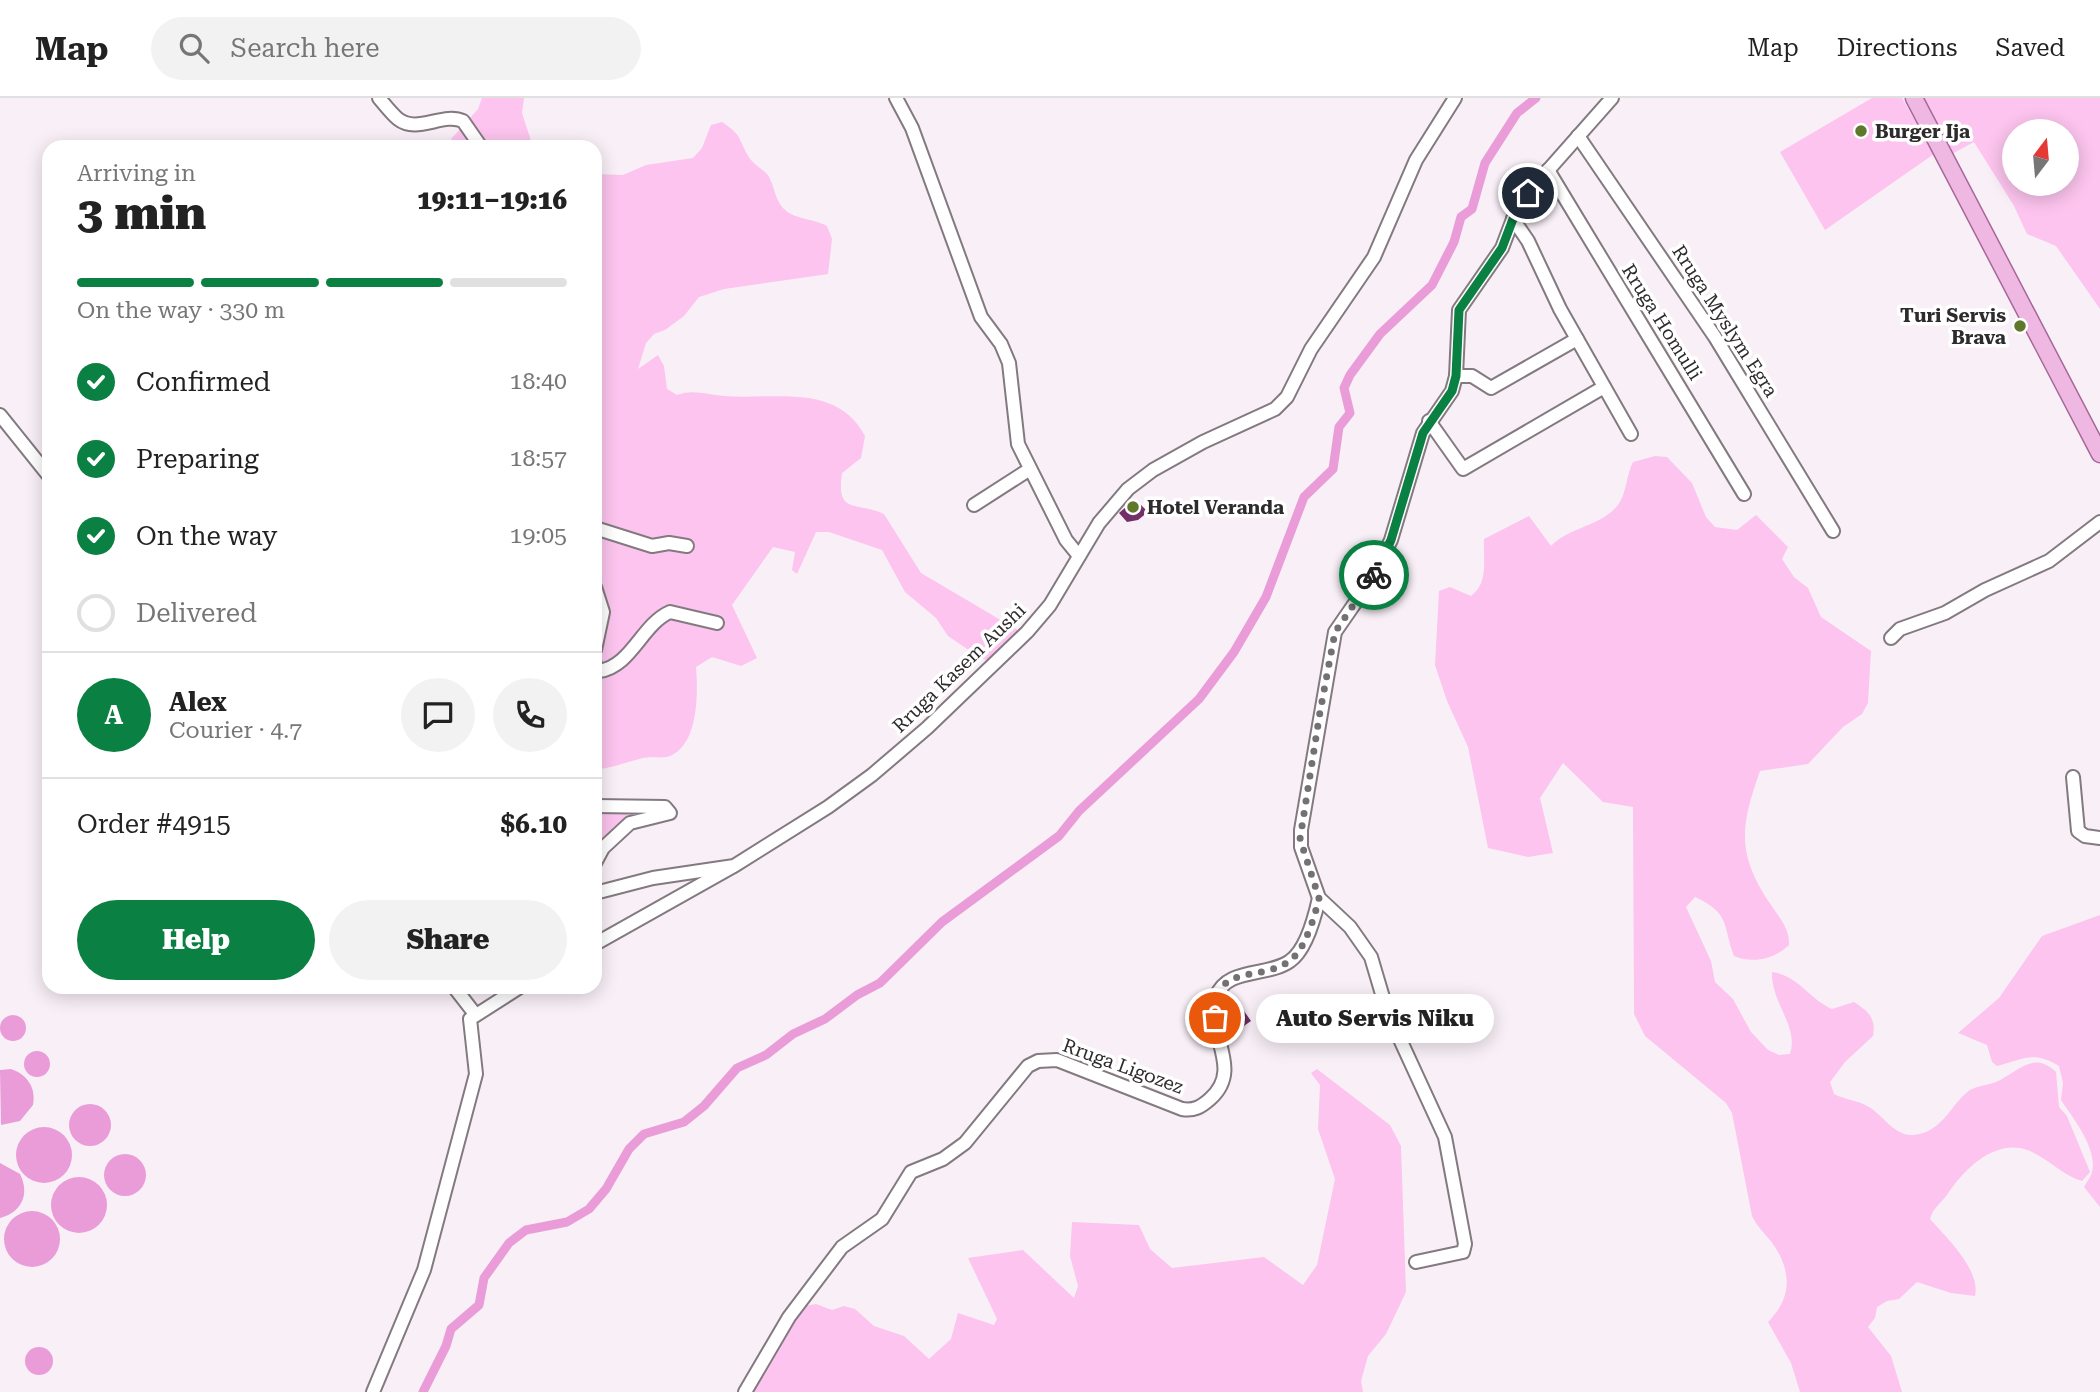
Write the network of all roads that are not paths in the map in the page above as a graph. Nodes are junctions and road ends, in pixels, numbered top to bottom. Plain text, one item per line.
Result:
1 (379, 98) edge
2 (896, 98) edge
3 (1455, 98) edge
4 (1612, 98) edge
5 (1914, 98) edge
6 (1578, 136) junction
7 (477, 140) edge
8 (1548, 170) junction
9 (1513, 219) junction
10 (1577, 339) junction
11 (1456, 376) junction
12 (1604, 387) junction
13 (0, 415) edge
14 (1429, 421) junction
15 (1632, 434) dead end
16 (2100, 454) edge
17 (42, 467) edge
18 (1030, 469) junction
19 (1744, 494) dead end
20 (974, 505) dead end
21 (2100, 522) edge
22 (602, 530) edge
23 (1833, 531) dead end
24 (687, 545) dead end
25 (1079, 556) junction
26 (717, 623) dead end
27 (1891, 638) dead end
28 (602, 670) edge
29 (2073, 777) dead end
30 (602, 806) edge
31 (2100, 838) edge
32 (602, 850) edge
33 (734, 866) junction
34 (602, 890) edge
35 (1319, 898) junction
36 (602, 940) edge
37 (459, 994) edge
38 (508, 994) edge
39 (475, 1014) junction
40 (1416, 1262) dead end
41 (373, 1392) edge
42 (745, 1392) edge

1 - 7 street
2 - 18 street
3 - 25 street, Rruga Kasem Aushi
4 - 6 street
5 - 16 main road
6 - 8 street
6 - 23 street, Rruga Myslym Egra
8 - 9 street
8 - 19 street, Rruga Homulli
9 - 10 street
9 - 11 street
10 - 11 street
10 - 12 street
11 - 14 street
12 - 14 street
12 - 15 street
13 - 17 street
14 - 35 street
18 - 20 street
18 - 25 street
21 - 27 street
22 - 24 street
25 - 33 street, Rruga Kasem Aushi
26 - 28 street
29 - 31 street
30 - 32 street
33 - 34 street, Rruga Kasem Aushi
33 - 36 street
35 - 40 street
35 - 42 street, Rruga Ligozez
37 - 39 street
38 - 39 street
39 - 41 street

